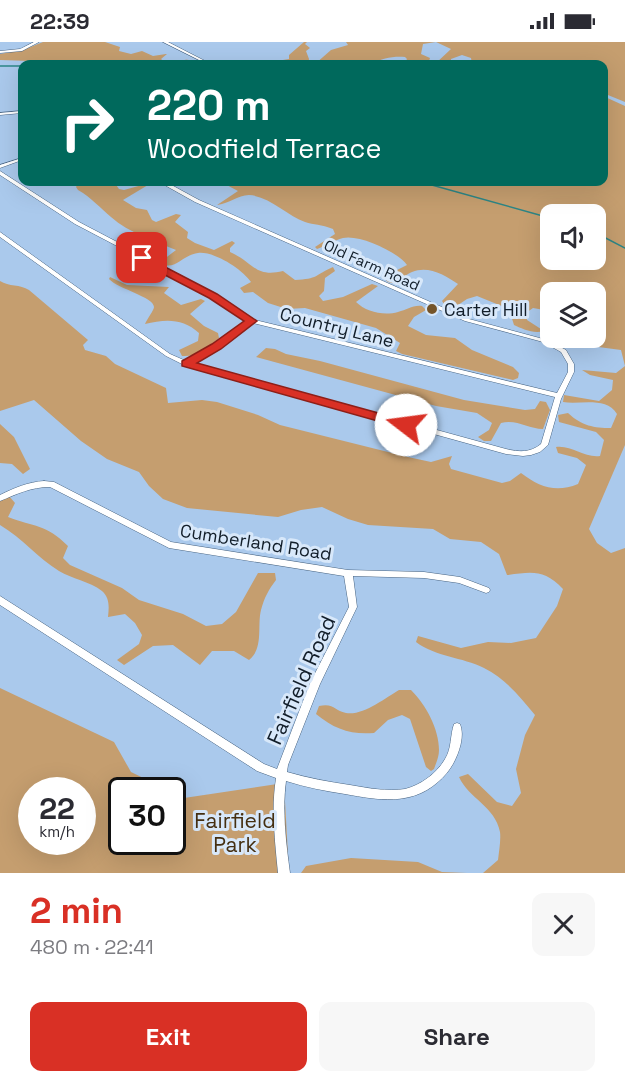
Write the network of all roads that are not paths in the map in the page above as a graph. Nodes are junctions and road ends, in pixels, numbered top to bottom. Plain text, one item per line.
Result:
1 (37, 42) edge
2 (165, 42) edge
3 (0, 52) edge
4 (201, 60) edge
5 (18, 112) edge
6 (0, 114) edge
7 (18, 160) edge
8 (0, 167) edge
9 (0, 173) edge
10 (18, 185) edge
11 (20, 186) edge
12 (170, 186) edge
13 (0, 234) edge
14 (251, 321) junction
15 (186, 364) junction
16 (560, 396) junction
17 (0, 498) edge
18 (348, 573) junction
19 (486, 591) dead end
20 (0, 600) edge
21 (457, 727) dead end
22 (282, 776) junction
23 (284, 873) edge

1 - 3 street
2 - 4 street
5 - 6 street
7 - 8 street
9 - 10 street, Country Lane
11 - 14 street, Country Lane
12 - 16 street, Old Farm Road
13 - 15 street
14 - 15 street
14 - 16 street, Country Lane
15 - 16 street
17 - 18 street, Cumberland Road
18 - 19 street, Cumberland Road
18 - 22 street, Fairfield Road
20 - 22 street
21 - 22 street
22 - 23 street, Fairfield Road

